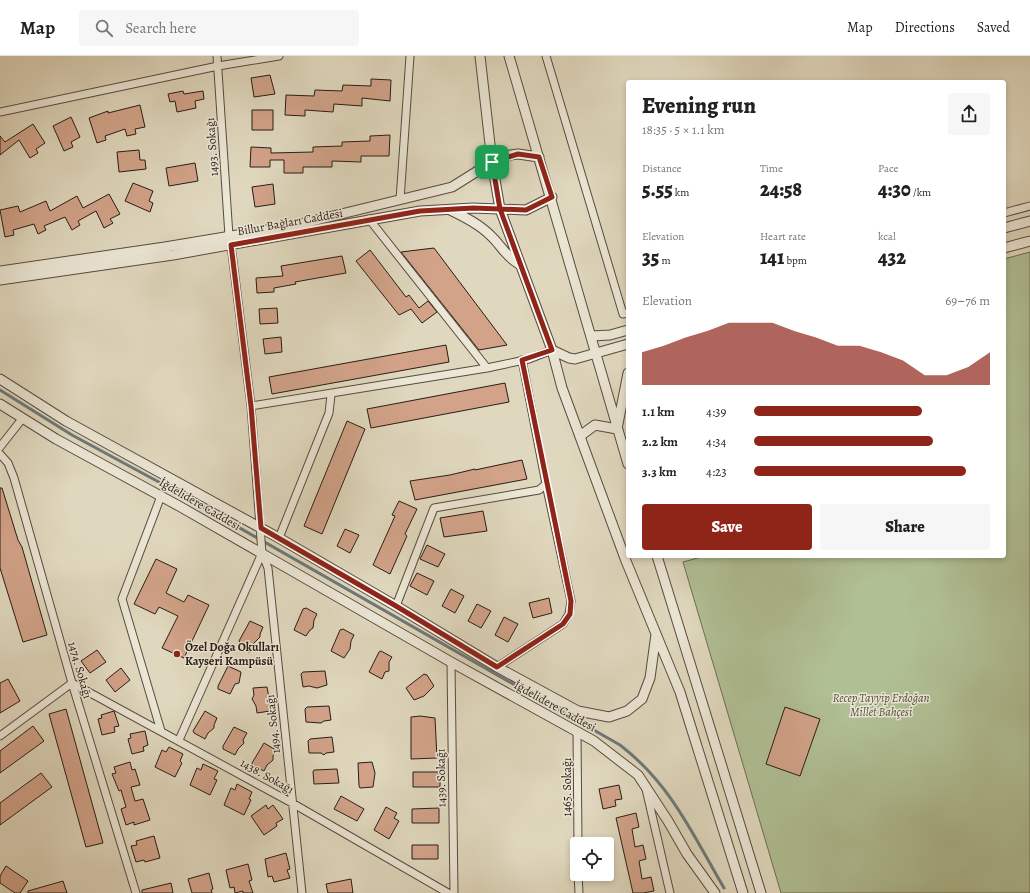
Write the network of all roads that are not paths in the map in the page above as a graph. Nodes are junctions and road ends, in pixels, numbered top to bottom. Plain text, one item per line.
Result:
1 (217, 56) edge
2 (279, 56) edge
3 (410, 56) edge
4 (480, 56) edge
5 (509, 56) edge
6 (546, 56) edge
7 (218, 66) junction
8 (0, 112) edge
9 (539, 157) junction
10 (492, 162) junction
11 (552, 197) junction
12 (400, 200) junction
13 (1030, 206) edge
14 (500, 209) junction
15 (449, 210) junction
16 (1006, 212) edge
17 (369, 219) junction
18 (1030, 221) edge
19 (1006, 227) edge
20 (230, 240) junction
21 (1030, 241) edge
22 (1006, 247) edge
23 (519, 264) junction
24 (0, 271) edge
25 (29, 271) junction
26 (0, 280) edge
27 (626, 313) edge
28 (626, 331) edge
29 (591, 336) junction
30 (626, 344) edge
31 (552, 350) junction
32 (596, 352) junction
33 (522, 360) junction
34 (487, 368) junction
35 (0, 379) edge
36 (626, 383) edge
37 (331, 394) junction
38 (0, 404) edge
39 (251, 406) junction
40 (22, 418) junction
41 (617, 429) junction
42 (580, 436) junction
43 (0, 447) edge
44 (0, 454) edge
45 (626, 458) edge
46 (546, 484) junction
47 (161, 496) junction
48 (261, 528) junction
49 (279, 538) junction
50 (262, 552) junction
51 (658, 558) edge
52 (396, 606) junction
53 (656, 632) junction
54 (451, 662) junction
55 (497, 667) junction
56 (72, 683) junction
57 (161, 731) junction
58 (577, 731) junction
59 (0, 736) edge
60 (179, 740) junction
61 (645, 785) junction
62 (292, 803) junction
63 (578, 837) edge
64 (578, 881) edge
65 (136, 893) edge
66 (302, 893) edge
67 (448, 893) edge
68 (454, 893) edge
69 (578, 893) edge
70 (670, 893) edge
71 (715, 893) edge
72 (743, 893) edge
73 (761, 893) edge

1 - 7 street, 1493. Sokağı
2 - 7 street
3 - 12 street
4 - 10 street
5 - 9 street
6 - 27 street
7 - 8 street
7 - 20 street, 1493. Sokağı
9 - 10 street, Billur Bağları Caddesi
9 - 11 street
10 - 12 street, Billur Bağları Caddesi
10 - 14 street
11 - 14 street, Billur Bağları Caddesi
11 - 29 street
12 - 20 street, Billur Bağları Caddesi
13 - 16 street
14 - 15 street, Billur Bağları Caddesi
14 - 23 street
15 - 17 street, Billur Bağları Caddesi
15 - 23 street
17 - 20 street, Billur Bağları Caddesi
17 - 34 street
18 - 19 street
20 - 25 street, Billur Bağları Caddesi
20 - 39 street
21 - 22 street
23 - 31 street
24 - 25 street
25 - 26 street
28 - 29 street
29 - 32 street
30 - 32 street
31 - 32 street
31 - 33 street
31 - 42 street
32 - 41 street
33 - 34 street
33 - 46 street
34 - 37 street
35 - 48 street, İğdelidere Caddesi
36 - 41 street
37 - 39 street
37 - 49 street
38 - 40 street, İğdelidere Caddesi
39 - 48 street
40 - 43 street
40 - 47 street, İğdelidere Caddesi
41 - 42 street
41 - 45 street
42 - 53 street
44 - 56 street, 1474. Sokağı
46 - 52 street
46 - 55 street
47 - 50 street, İğdelidere Caddesi
47 - 57 street
48 - 49 street, İğdelidere Caddesi
48 - 50 street
49 - 52 street, İğdelidere Caddesi
50 - 54 street, İğdelidere Caddesi
50 - 60 street
50 - 62 street, 1494. Sokağı
51 - 73 street
52 - 55 street, İğdelidere Caddesi
53 - 55 street, İğdelidere Caddesi
53 - 72 street
54 - 58 street, İğdelidere Caddesi
54 - 68 street, 1439. Sokağı
56 - 57 street, 1438. Sokağı
56 - 59 street
56 - 65 street, 1474. Sokağı
57 - 60 street, 1438. Sokağı
58 - 61 street, İğdelidere Caddesi
58 - 63 street, 1465. Sokağı
60 - 62 street, 1438. Sokağı
61 - 70 street
61 - 71 street, İğdelidere Caddesi
62 - 66 street, 1494. Sokağı
62 - 67 street, 1438. Sokağı
64 - 69 street

